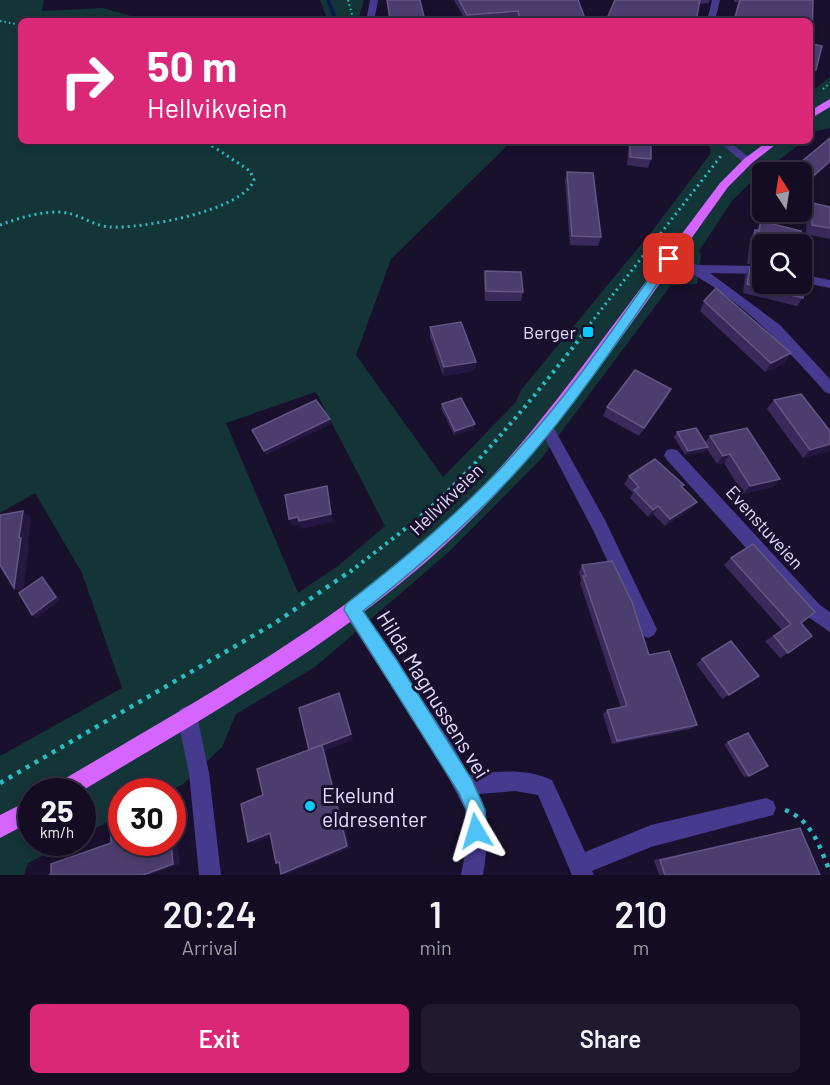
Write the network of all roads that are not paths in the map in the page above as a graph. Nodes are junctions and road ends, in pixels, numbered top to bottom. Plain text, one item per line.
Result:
1 (374, 0) edge
2 (716, 0) edge
3 (371, 18) edge
4 (712, 18) edge
5 (827, 107) edge
6 (813, 114) edge
7 (726, 144) edge
8 (771, 144) edge
9 (748, 161) junction
10 (669, 259) junction
11 (752, 268) edge
12 (696, 269) junction
13 (812, 280) edge
14 (830, 284) edge
15 (830, 388) edge
16 (546, 427) junction
17 (672, 455) dead end
18 (352, 610) junction
19 (830, 623) edge
20 (648, 629) dead end
21 (187, 716) junction
22 (83, 778) edge
23 (465, 786) junction
24 (766, 808) road end
25 (18, 817) edge
26 (0, 827) edge
27 (581, 870) edge
28 (210, 875) edge
29 (472, 875) edge

1 - 3 street
2 - 4 street
5 - 6 main road
7 - 9 street
8 - 9 main road, Hellvikveien
9 - 10 main road, Hellvikveien
10 - 12 street
10 - 16 main road, Hellvikveien
11 - 12 street
12 - 15 street
13 - 14 street
16 - 18 main road, Hellvikveien
16 - 20 street
17 - 19 street, Evenstuveien
18 - 21 main road, Hellvikveien
18 - 23 street, Hilda Magnussens vei
21 - 22 main road, Hellvikveien
21 - 28 street
23 - 27 street
23 - 29 street, Hilda Magnussens vei
24 - 27 street
25 - 26 main road

